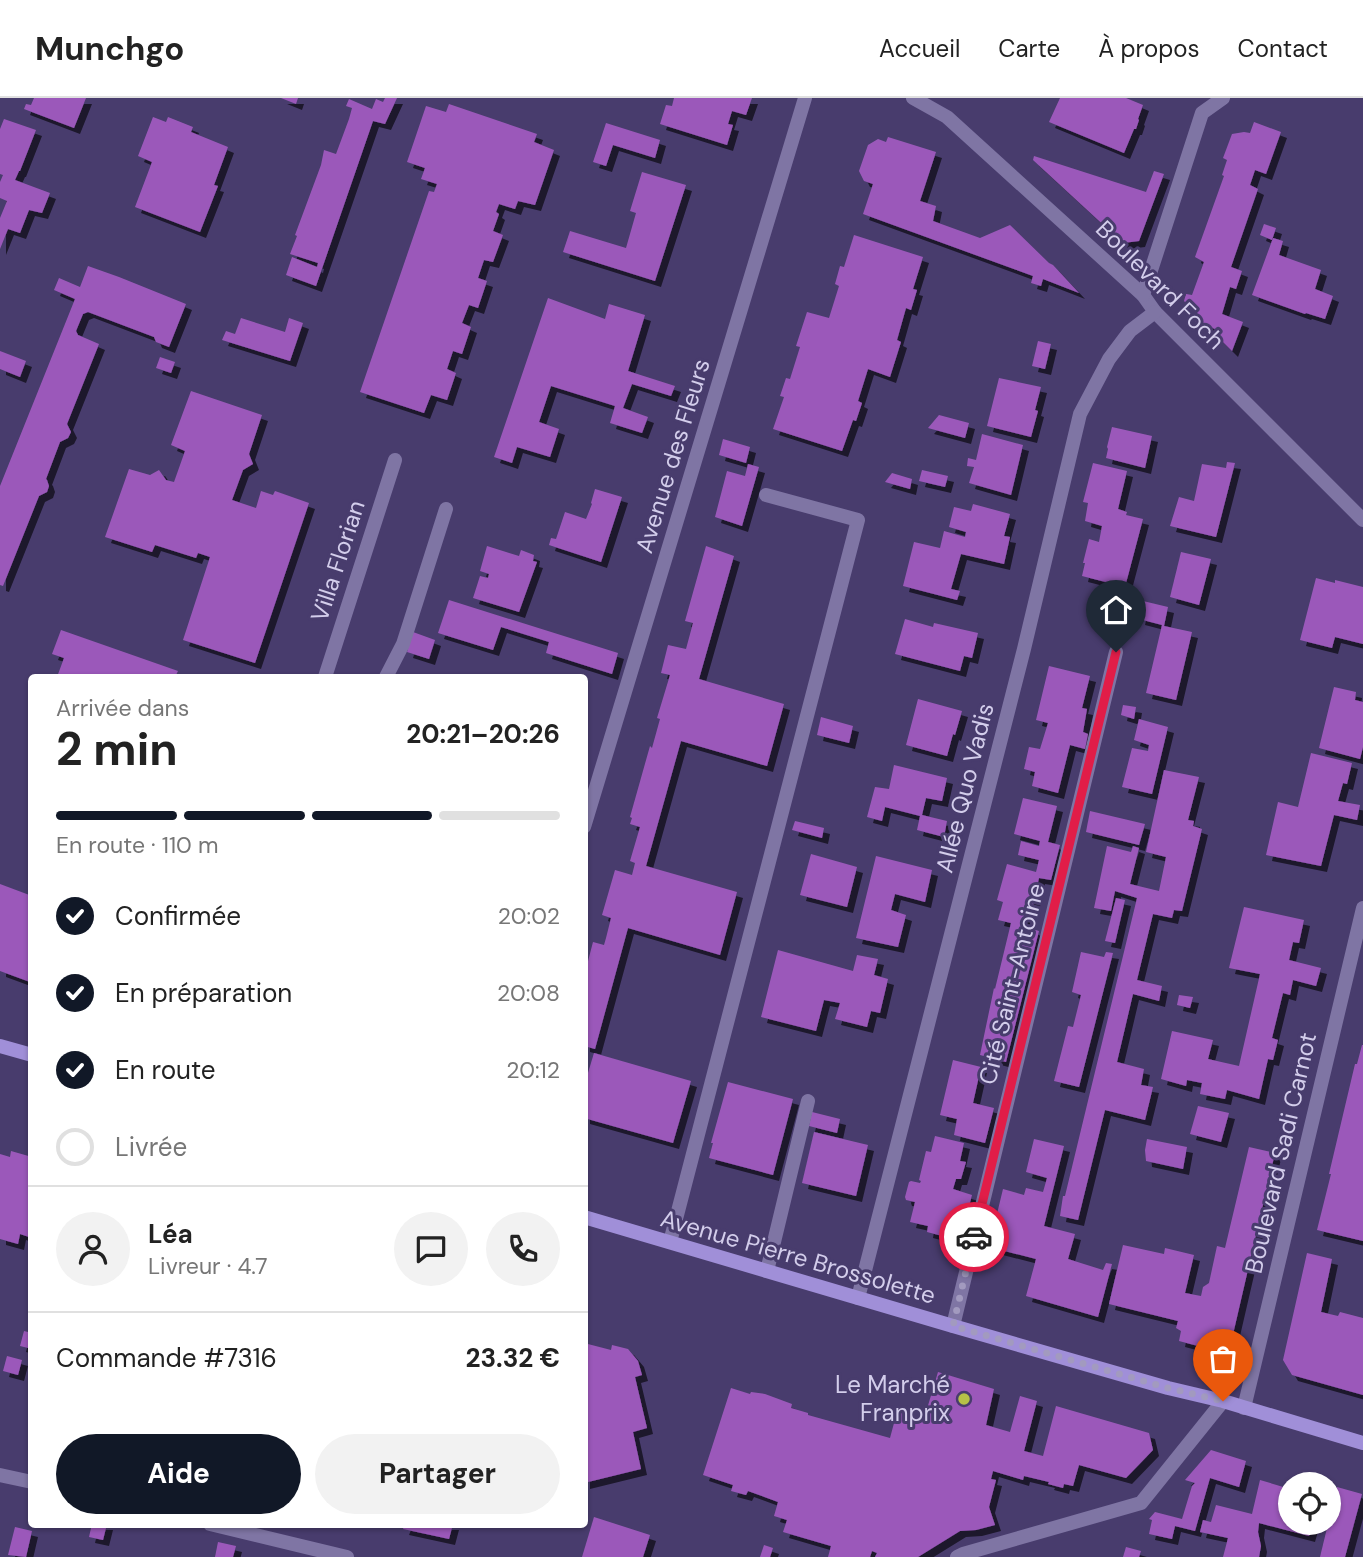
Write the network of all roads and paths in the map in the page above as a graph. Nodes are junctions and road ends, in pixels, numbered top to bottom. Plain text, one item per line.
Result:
1 (805, 98) edge
2 (913, 98) edge
3 (1223, 98) edge
4 (1143, 295) junction
5 (1156, 312) junction
6 (395, 460) dead end
7 (766, 495) dead end
8 (446, 509) dead end
9 (1363, 520) edge
10 (1116, 652) dead end
11 (326, 674) edge
12 (388, 674) edge
13 (588, 814) edge
14 (1363, 908) edge
15 (0, 1046) edge
16 (28, 1054) edge
17 (808, 1101) dead end
18 (588, 1218) edge
19 (670, 1242) junction
20 (766, 1271) junction
21 (858, 1298) junction
22 (953, 1326) junction
23 (1223, 1401) junction
24 (1244, 1408) junction
25 (1363, 1443) edge
26 (0, 1475) edge
27 (28, 1481) edge
28 (227, 1528) edge
29 (347, 1557) edge
30 (957, 1557) edge

1 - 13 street, Avenue des Fleurs
2 - 4 street, Boulevard Foch
3 - 4 street
4 - 5 street, Boulevard Foch
5 - 9 street, Boulevard Foch
5 - 21 street, Allée Quo Vadis
6 - 11 street, Villa Florian
7 - 19 street
8 - 12 street
10 - 22 street, Cité Saint-Antoine
14 - 24 street, Boulevard Sadi Carnot
15 - 16 main road
17 - 20 street
18 - 19 main road, Avenue Pierre Brossolette
19 - 20 main road, Avenue Pierre Brossolette
20 - 21 main road, Avenue Pierre Brossolette
21 - 22 main road, Avenue Pierre Brossolette
22 - 23 main road, Avenue Pierre Brossolette
23 - 24 main road, Avenue Pierre Brossolette
23 - 30 street
24 - 25 main road, Avenue Pierre Brossolette
26 - 27 street
28 - 29 street

